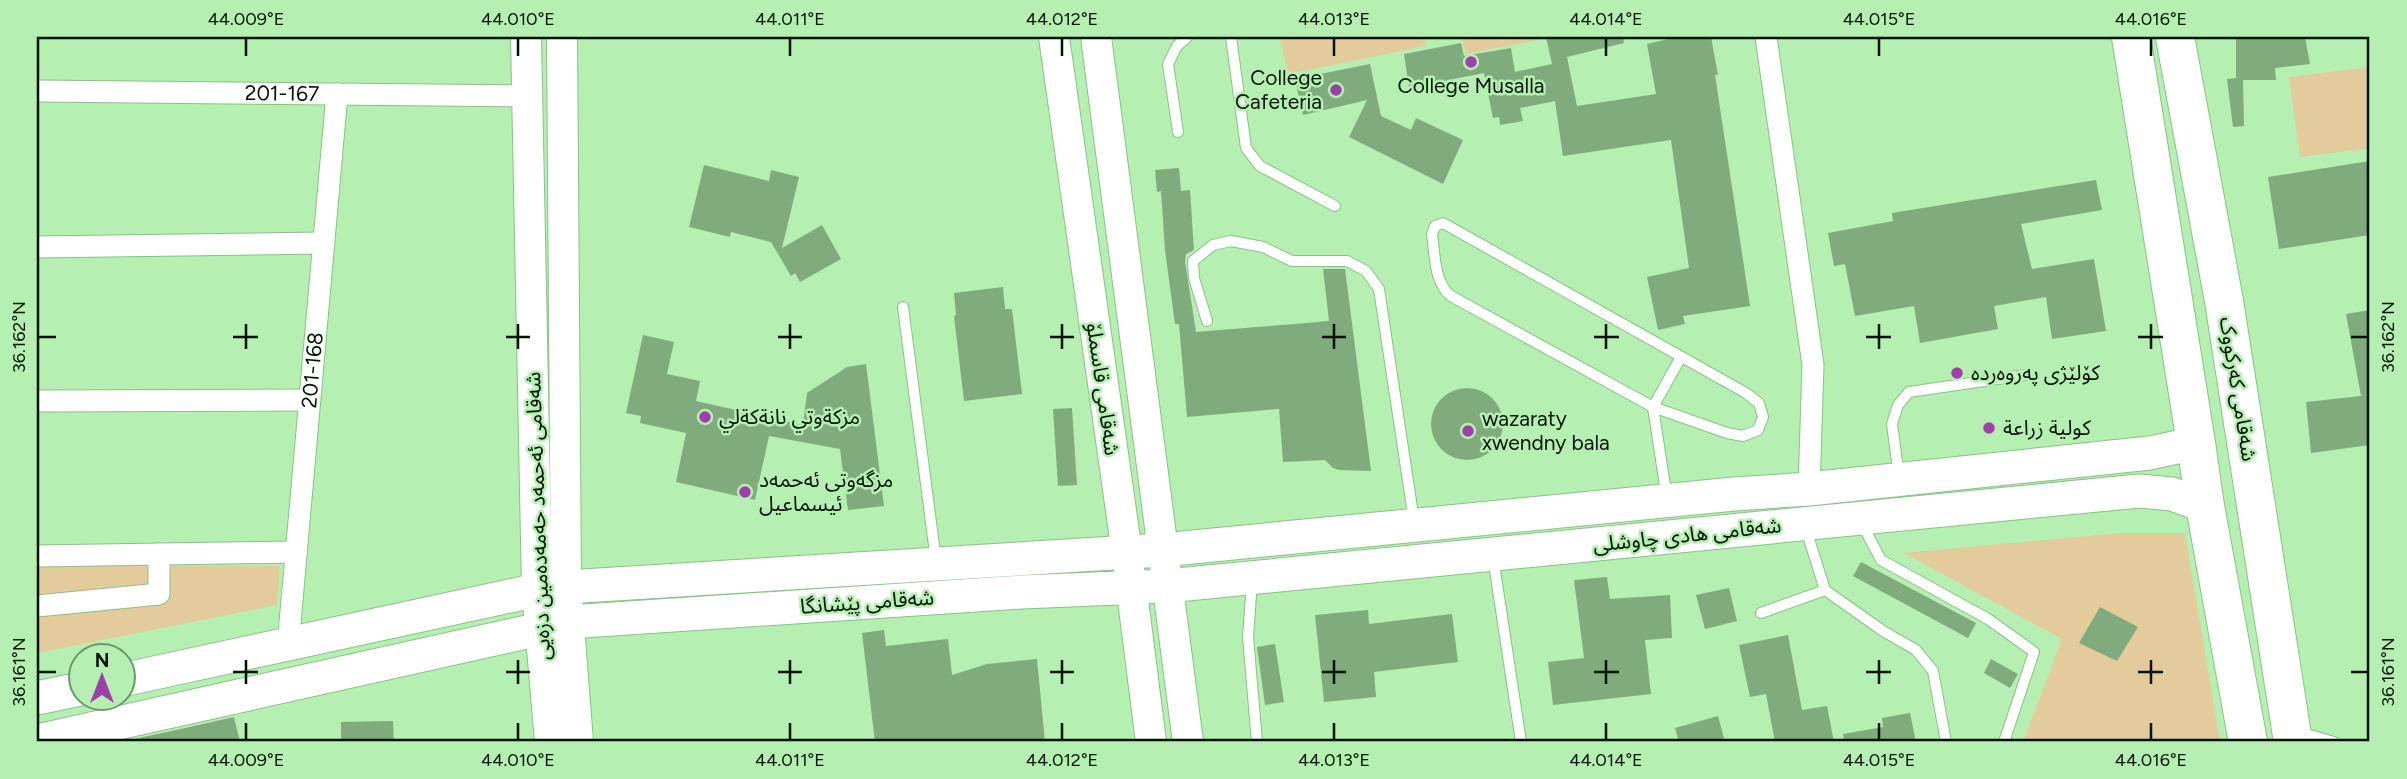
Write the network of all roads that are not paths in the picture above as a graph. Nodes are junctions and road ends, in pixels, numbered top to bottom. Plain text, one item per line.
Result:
1 (526, 37) edge
2 (562, 37) edge
3 (1054, 37) edge
4 (1096, 37) edge
5 (1186, 37) edge
6 (1231, 37) edge
7 (1766, 37) edge
8 (2130, 37) edge
9 (2175, 37) edge
10 (37, 91) edge
11 (337, 94) junction
12 (526, 96) junction
13 (1178, 132) dead end
14 (1335, 206) dead end
15 (324, 243) junction
16 (37, 247) edge
17 (903, 307) dead end
18 (1208, 321) dead end
19 (1681, 357) junction
20 (2025, 375) dead end
21 (310, 400) junction
22 (37, 401) edge
23 (1653, 407) junction
24 (2196, 443) junction
25 (2150, 453) junction
26 (1900, 480) junction
27 (1809, 489) junction
28 (2154, 491) junction
29 (1734, 494) junction
30 (1673, 500) junction
31 (2204, 506) junction
32 (1859, 519) junction
33 (1804, 524) junction
34 (1414, 526) junction
35 (1742, 530) junction
36 (1691, 536) junction
37 (1162, 550) junction
38 (296, 552) junction
39 (1127, 553) junction
40 (159, 554) junction
41 (1493, 554) junction
42 (37, 556) edge
43 (937, 564) junction
44 (1253, 578) junction
45 (1167, 586) junction
46 (566, 587) junction
47 (1130, 589) junction
48 (1825, 590) junction
49 (503, 597) junction
50 (37, 606) edge
51 (1761, 613) dead end
52 (555, 626) junction
53 (288, 645) junction
54 (136, 677) edge
55 (66, 692) edge
56 (37, 698) edge
57 (2292, 736) edge
58 (37, 741) edge
59 (550, 742) edge
60 (578, 742) edge
61 (1151, 742) edge
62 (1188, 742) edge
63 (1257, 742) edge
64 (1521, 742) edge
65 (1946, 742) edge
66 (2004, 742) edge
67 (2248, 742) edge
68 (2334, 742) edge

1 - 12 main road, شەقامی ئەحمەد حەمەدەمین دزەیی
2 - 46 main road, شەقامی ئەحمەد حەمەدەمین دزەیی
3 - 39 main road, شەقامی قاسملۆ
4 - 37 main road, شەقامی قاسملۆ
5 - 13 lane
6 - 14 lane
7 - 27 street
8 - 24 highway
9 - 57 highway, شەقامی کەرکووک
10 - 11 street, 201-167
11 - 12 street, 201-167
11 - 15 street, 201-168
12 - 46 main road, شەقامی ئەحمەد حەمەدەمین دزەیی
15 - 16 street
15 - 21 street, 201-168
17 - 43 lane
18 - 34 lane
19 - 23 lane
19 - 23 lane
19 - 23 lane
20 - 26 lane
21 - 22 street
21 - 38 street, 201-168
23 - 30 lane
24 - 25 main road, شەقامی هادی چاوشلی
24 - 31 highway
25 - 26 main road, شەقامی هادی چاوشلی
25 - 28 main road
26 - 27 main road, شەقامی هادی چاوشلی
27 - 29 main road, شەقامی هادی چاوشلی
28 - 31 main road, شەقامی هادی چاوشلی
28 - 32 main road, شەقامی هادی چاوشلی
29 - 30 main road, شەقامی هادی چاوشلی
29 - 35 main road
30 - 34 main road, شەقامی هادی چاوشلی
30 - 36 main road
31 - 67 highway
32 - 33 main road, شەقامی هادی چاوشلی
32 - 66 lane
33 - 35 main road, شەقامی هادی چاوشلی
33 - 48 lane
34 - 37 main road, شەقامی هادی چاوشلی
35 - 36 main road, شەقامی هادی چاوشلی
36 - 41 main road, شەقامی هادی چاوشلی
37 - 39 main road, شەقامی پێشانگا
37 - 45 main road, شەقامی قاسملۆ
38 - 40 street
38 - 53 street, 201-168
39 - 43 main road, شەقامی پێشانگا
39 - 47 main road, شەقامی قاسملۆ
40 - 42 street
40 - 50 street
41 - 44 main road, شەقامی هادی چاوشلی
41 - 64 lane
43 - 46 main road, شەقامی پێشانگا
44 - 45 main road, شەقامی هادی چاوشلی
44 - 63 lane
45 - 47 main road, شەقامی پێشانگا
45 - 62 main road, شەقامی قاسملۆ
46 - 49 main road, شەقامی پێشانگا
46 - 52 main road, شەقامی ئەحمەد حەمەدەمین دزەیی
46 - 52 main road
47 - 52 main road, شەقامی پێشانگا
47 - 61 main road, شەقامی قاسملۆ
48 - 51 lane
48 - 65 lane
49 - 52 main road
49 - 53 main road, شەقامی پێشانگا
52 - 58 main road, شەقامی پێشانگا
52 - 59 main road, شەقامی ئەحمەد حەمەدەمین دزەیی
52 - 60 main road, شەقامی ئەحمەد حەمەدەمین دزەیی
53 - 54 main road, شەقامی پێشانگا
55 - 56 main road
57 - 68 lane

